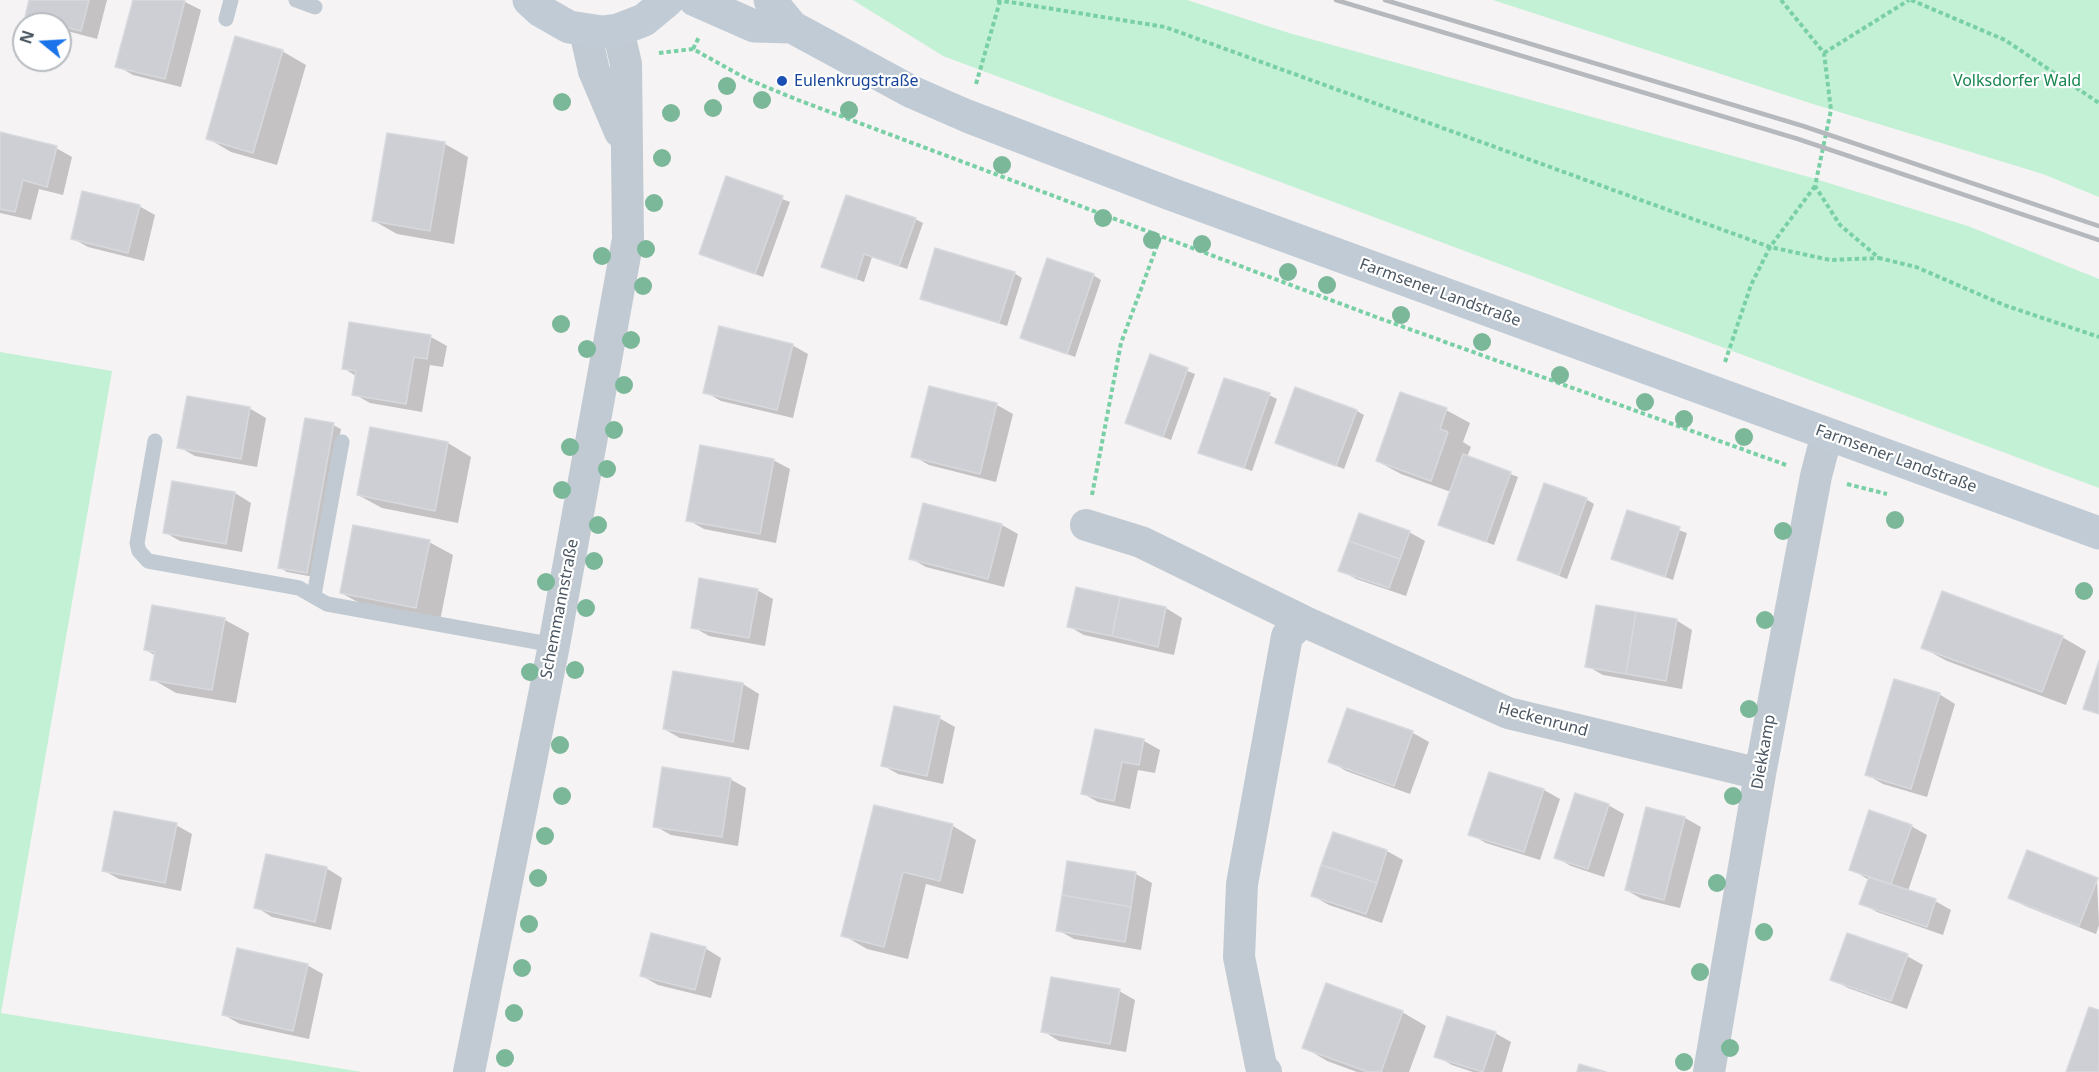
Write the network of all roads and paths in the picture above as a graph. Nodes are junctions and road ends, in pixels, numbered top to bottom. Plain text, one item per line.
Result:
1 (231, 0) edge
2 (296, 0) edge
3 (530, 0) edge
4 (668, 0) edge
5 (695, 0) edge
6 (770, 0) edge
7 (998, 0) edge
8 (1781, 0) edge
9 (1910, 0) edge
10 (315, 7) dead end
11 (226, 19) dead end
12 (792, 27) junction
13 (618, 30) junction
14 (585, 31) junction
15 (1824, 53) junction
16 (654, 54) dead end
17 (2099, 103) edge
18 (967, 116) junction
19 (625, 144) junction
20 (1815, 186) junction
21 (1161, 235) junction
22 (1770, 247) junction
23 (1879, 258) junction
24 (2099, 337) edge
25 (1714, 393) junction
26 (1827, 434) junction
27 (155, 441) dead end
28 (342, 442) dead end
29 (1816, 476) junction
30 (1893, 495) dead end
31 (1086, 525) joint
32 (2099, 533) edge
33 (314, 595) junction
34 (1303, 621) junction
35 (554, 645) junction
36 (1760, 774) junction
37 (469, 1072) edge
38 (1266, 1072) edge
39 (1709, 1072) edge

1 - 11 lane
2 - 10 lane
3 - 14 main road
4 - 13 main road
5 - 12 main road, Farmsener Landstraße
6 - 12 main road, Farmsener Landstraße
7 - 18 path
7 - 22 path
8 - 15 path
9 - 15 path
9 - 17 path
12 - 18 main road, Farmsener Landstraße
13 - 14 main road
13 - 19 street, Schemmannstraße
14 - 19 street, Schemmannstraße
15 - 20 path
16 - 21 path
18 - 25 main road, Farmsener Landstraße
19 - 35 street, Schemmannstraße
20 - 22 path
20 - 23 path
21 - 29 path
21 - 31 path
22 - 23 path
22 - 25 path
23 - 24 path
25 - 26 main road, Farmsener Landstraße
26 - 29 street, Diekkamp
26 - 32 main road, Farmsener Landstraße
27 - 33 lane
28 - 33 lane
29 - 30 path
29 - 36 street, Diekkamp
31 - 34 street, Heckenrund
33 - 35 lane
34 - 36 street, Heckenrund
34 - 38 street
35 - 37 street, Schemmannstraße
36 - 39 street, Diekkamp

